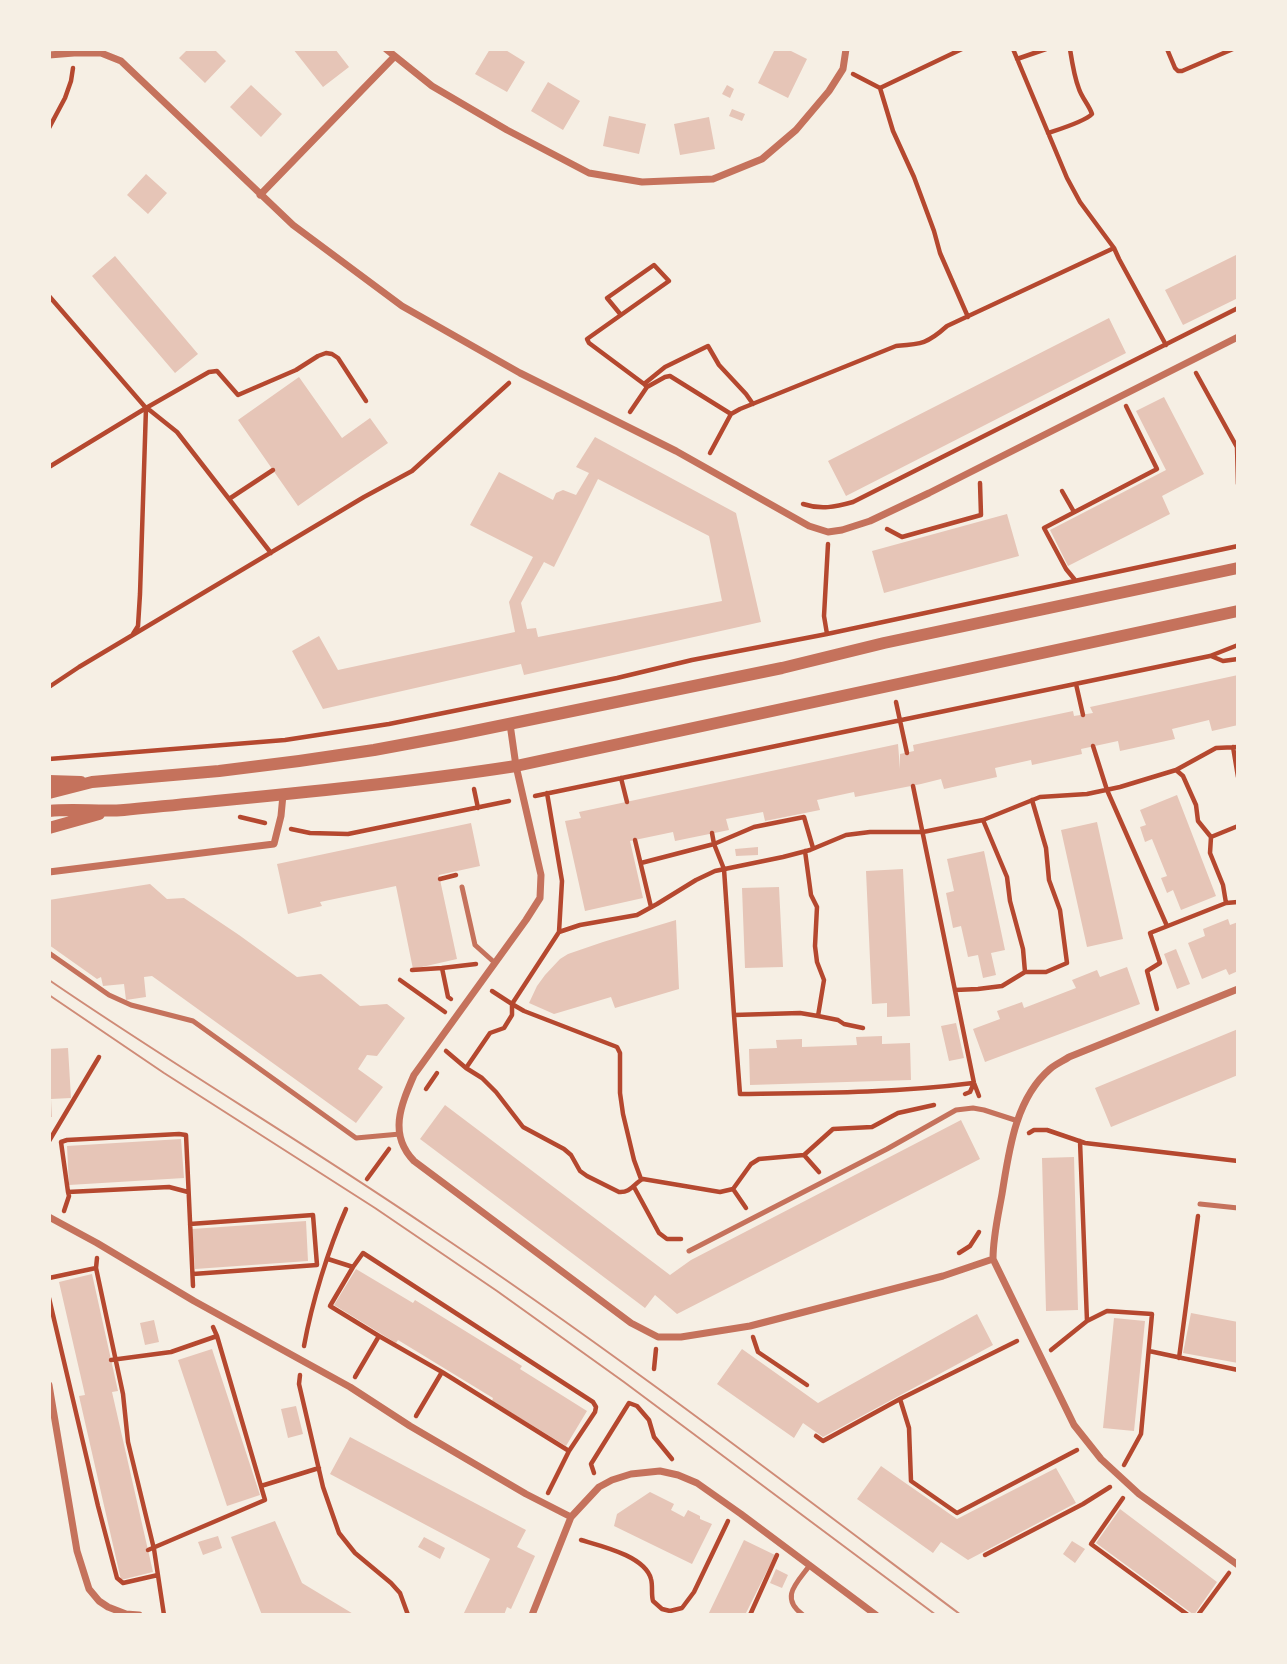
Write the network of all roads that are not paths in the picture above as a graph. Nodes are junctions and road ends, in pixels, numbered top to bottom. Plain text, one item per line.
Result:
1 (386, 49) edge
2 (846, 49) edge
3 (49, 55) edge
4 (394, 57) junction
5 (260, 194) junction
6 (1238, 337) edge
7 (1238, 568) edge
8 (1238, 611) edge
9 (510, 724) junction
10 (516, 766) junction
11 (49, 782) edge
12 (92, 782) junction
13 (49, 793) edge
14 (284, 795) junction
15 (49, 811) edge
16 (108, 811) junction
17 (49, 828) edge
18 (49, 872) edge
19 (463, 887) dead end
20 (49, 953) edge
21 (493, 967) junction
22 (1238, 989) edge
23 (1018, 1121) junction
24 (400, 1134) junction
25 (1200, 1204) road end
26 (1238, 1208) edge
27 (49, 1217) edge
28 (692, 1249) road end
29 (993, 1259) junction
30 (49, 1385) edge
31 (571, 1517) junction
32 (810, 1564) junction
33 (1238, 1565) edge
34 (139, 1615) edge
35 (532, 1615) edge
36 (803, 1615) edge
37 (876, 1615) edge

1 - 4 street
2 - 4 street
3 - 5 street
4 - 5 street
5 - 6 street
7 - 9 street
8 - 10 street
9 - 10 street
9 - 12 street
10 - 14 street
10 - 21 street
11 - 12 street
12 - 13 street
14 - 16 street
14 - 18 street
15 - 16 street
16 - 17 street
19 - 21 lane
20 - 24 lane
21 - 24 street
22 - 23 street
23 - 28 lane
23 - 29 street
24 - 29 street
25 - 26 lane
27 - 31 street
29 - 33 street
30 - 34 street
31 - 32 street
31 - 35 street
32 - 36 lane
32 - 37 street

